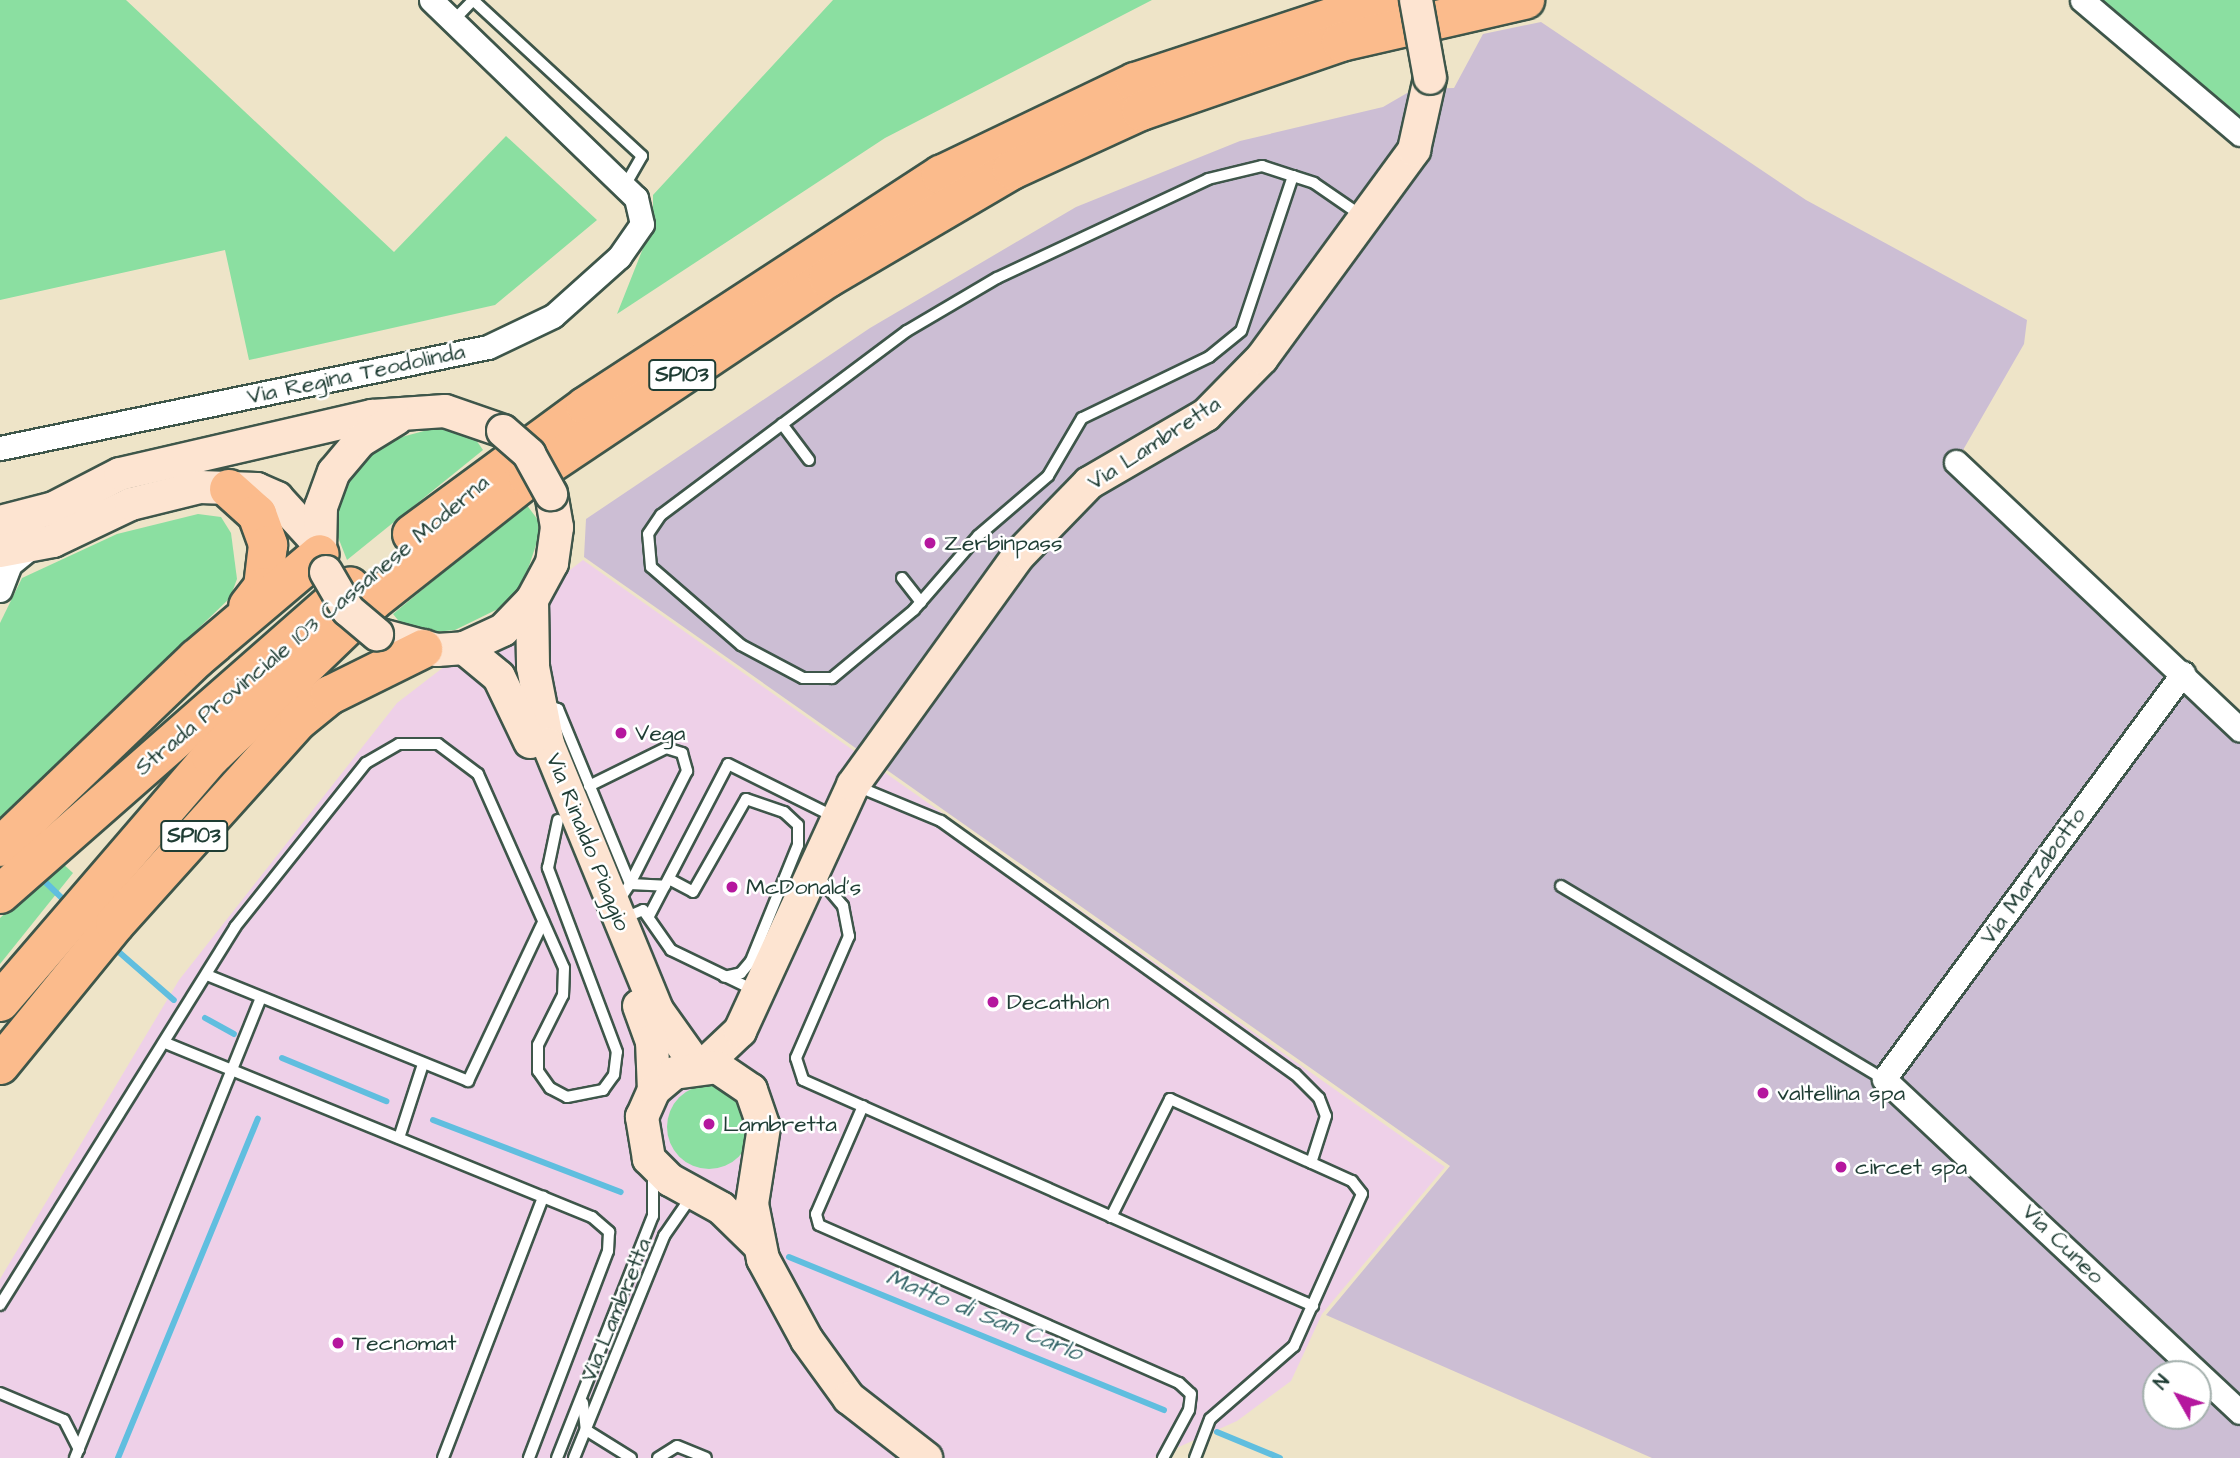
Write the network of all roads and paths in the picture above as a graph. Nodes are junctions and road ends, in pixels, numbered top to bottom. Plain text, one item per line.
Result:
1 (431, 0) edge
2 (473, 0) edge
3 (1385, 0) edge
4 (1416, 0) edge
5 (1525, 0) edge
6 (2082, 0) edge
7 (453, 21) junction
8 (2240, 134) edge
9 (1293, 176) junction
10 (630, 192) junction
11 (1361, 215) junction
12 (409, 411) junction
13 (782, 424) junction
14 (0, 448) edge
15 (809, 460) dead end
16 (1956, 462) dead end
17 (229, 489) junction
18 (0, 522) edge
19 (35, 545) junction
20 (0, 551) edge
21 (322, 557) junction
22 (902, 578) dead end
23 (0, 590) edge
24 (532, 600) junction
25 (921, 602) junction
26 (228, 630) junction
27 (464, 648) junction
28 (423, 649) junction
29 (2182, 673) junction
30 (538, 702) junction
31 (2240, 730) edge
32 (878, 758) junction
33 (589, 786) junction
34 (866, 790) junction
35 (837, 818) junction
36 (558, 820) junction
37 (0, 847) edge
38 (822, 881) junction
39 (667, 882) junction
40 (1561, 886) dead end
41 (0, 894) edge
42 (629, 907) junction
43 (543, 922) junction
44 (207, 975) junction
45 (724, 976) junction
46 (760, 991) junction
47 (260, 999) junction
48 (0, 1002) edge
49 (168, 1044) junction
50 (423, 1064) junction
51 (0, 1065) edge
52 (700, 1066) junction
53 (233, 1070) junction
54 (1884, 1079) junction
55 (654, 1090) junction
56 (751, 1090) junction
57 (863, 1107) junction
58 (399, 1138) junction
59 (649, 1159) junction
60 (1311, 1163) junction
61 (754, 1164) junction
62 (695, 1191) junction
63 (543, 1197) junction
64 (1111, 1217) junction
65 (757, 1243) junction
66 (0, 1305) edge
67 (1313, 1306) junction
68 (584, 1391) junction
69 (0, 1393) edge
70 (2240, 1412) edge
71 (586, 1430) junction
72 (77, 1454) edge
73 (443, 1458) edge
74 (528, 1458) edge
75 (557, 1458) edge
76 (574, 1458) edge
77 (631, 1458) edge
78 (658, 1458) edge
79 (706, 1458) edge
80 (926, 1458) edge
81 (1163, 1458) edge
82 (1195, 1458) edge

1 - 7 street
2 - 7 lane
2 - 10 lane
3 - 41 highway, Strada Provinciale 103 Cassanese Moderna / SP103
4 - 11 street, Via Lambretta, bridge
5 - 48 highway, Strada Provinciale 103 Cassanese Moderna / SP103
6 - 8 street
7 - 10 street
9 - 11 lane
9 - 13 lane
9 - 25 lane
10 - 14 street, Via Regina Teodolinda
11 - 32 street, Via Lambretta
12 - 18 street
12 - 21 street
12 - 24 street, bridge
13 - 15 lane
13 - 25 lane
16 - 29 street
17 - 19 street
17 - 21 street
17 - 26 highway
19 - 20 street
19 - 23 street
21 - 26 highway
21 - 28 street, bridge
22 - 25 lane
24 - 27 street
24 - 30 street, Via Rinaldo Piaggio
26 - 37 highway
27 - 28 street
27 - 36 street, Via Rinaldo Piaggio
28 - 51 highway, SP103
29 - 31 street
29 - 54 street, Via Marzabotto
30 - 33 lane
30 - 42 street, Via Rinaldo Piaggio
32 - 34 street, Via Lambretta
32 - 35 street, Via Lambretta
33 - 42 lane
33 - 42 lane
34 - 38 street, Via Lambretta
34 - 60 lane
35 - 39 lane
35 - 46 street, Via Lambretta
36 - 43 lane
36 - 55 street, Via Rinaldo Piaggio
38 - 56 street, Via Lambretta
38 - 57 lane
39 - 42 lane
39 - 42 lane
39 - 45 lane
40 - 54 lane
42 - 45 lane
42 - 52 street, Via Rinaldo Piaggio
43 - 44 lane
43 - 50 lane
44 - 47 lane
44 - 49 lane
45 - 46 lane
46 - 52 street, Via Lambretta
47 - 50 lane
47 - 53 lane
49 - 53 lane
49 - 66 lane
50 - 58 lane
52 - 55 street
52 - 56 street
53 - 58 lane
53 - 72 lane
54 - 70 street, Via Cuneo
55 - 59 street, Via Rinaldo Piaggio
56 - 61 street
57 - 64 lane
57 - 81 lane
58 - 63 lane
59 - 62 street
59 - 68 lane, Via Lambretta
60 - 64 lane
60 - 67 lane
61 - 62 street
61 - 65 street
62 - 65 street
62 - 71 lane, Via Lambretta
63 - 73 lane
63 - 74 lane
64 - 67 lane
65 - 80 street
67 - 82 lane
68 - 71 lane
68 - 75 lane, Via Lambretta
69 - 72 lane
71 - 76 lane, Via Lambretta
71 - 77 lane
78 - 79 lane

